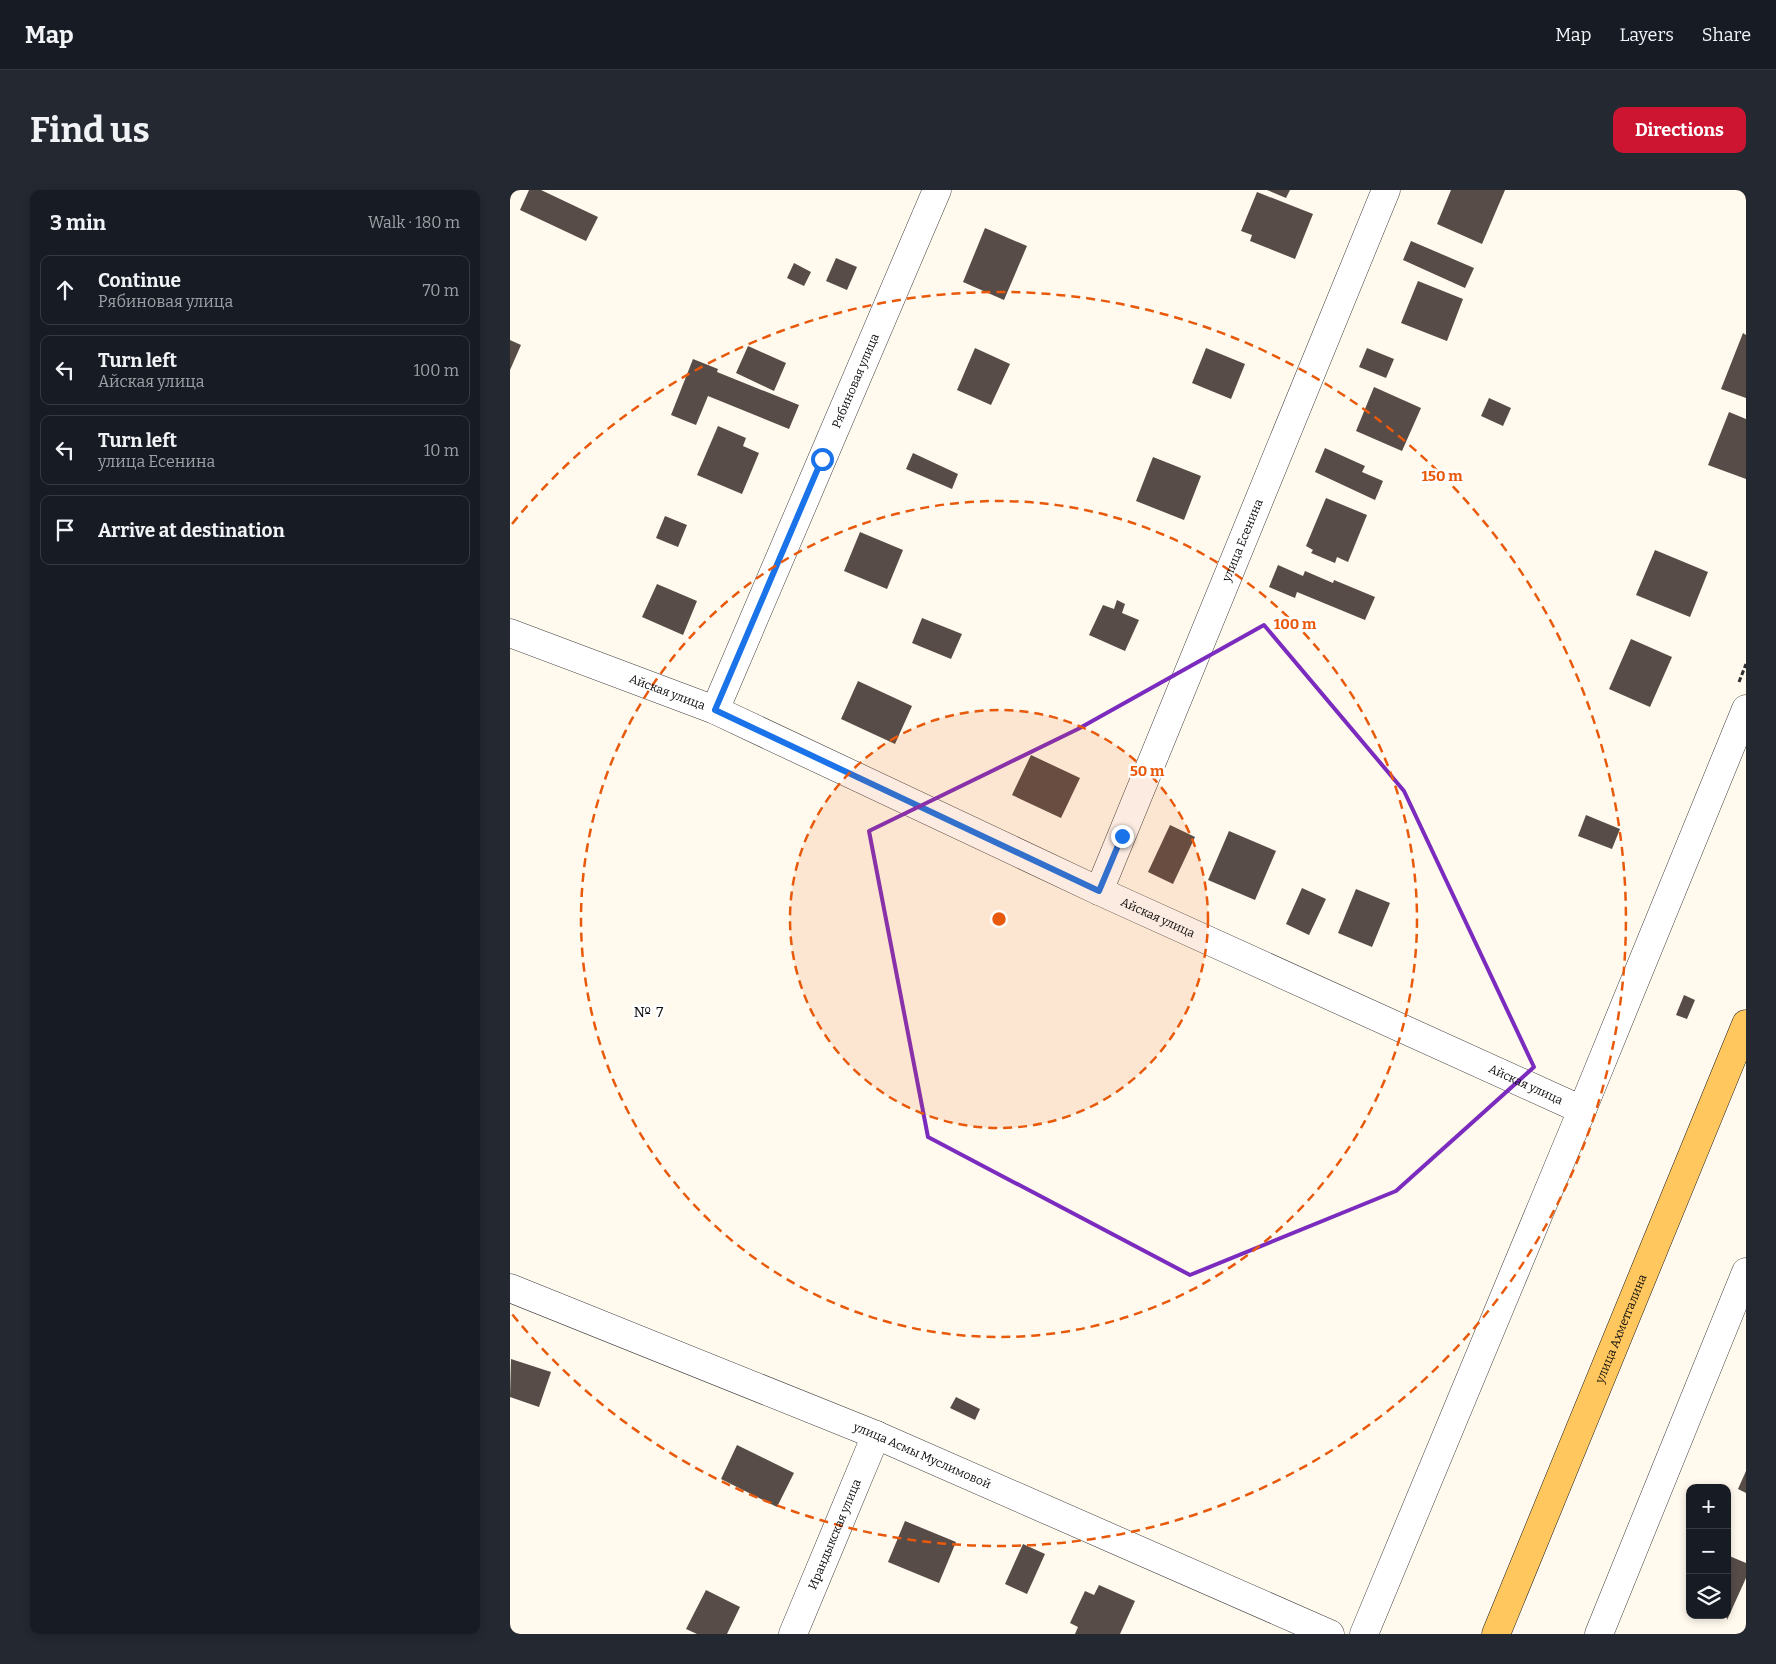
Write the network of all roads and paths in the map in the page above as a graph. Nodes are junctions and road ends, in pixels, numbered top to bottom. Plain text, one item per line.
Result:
1 (937, 190) edge
2 (1386, 190) edge
3 (510, 633) edge
4 (1746, 709) edge
5 (715, 710) junction
6 (1099, 891) junction
7 (1746, 1024) edge
8 (1582, 1110) junction
9 (1746, 1272) edge
10 (510, 1288) edge
11 (876, 1435) junction
12 (793, 1634) edge
13 (1330, 1634) edge
14 (1364, 1634) edge
15 (1496, 1634) edge
16 (1599, 1634) edge

1 - 5 street, Рябиновая улица
2 - 6 street, улица Есенина
3 - 5 street, Айская улица
4 - 8 street
5 - 6 street, Айская улица
6 - 8 street, Айская улица
7 - 15 main road, улица Ахметгалина
8 - 14 street
9 - 16 street
10 - 11 street, улица Асмы Муслимовой
11 - 12 street, Ирандыкская улица
11 - 13 street, улица Асмы Муслимовой

